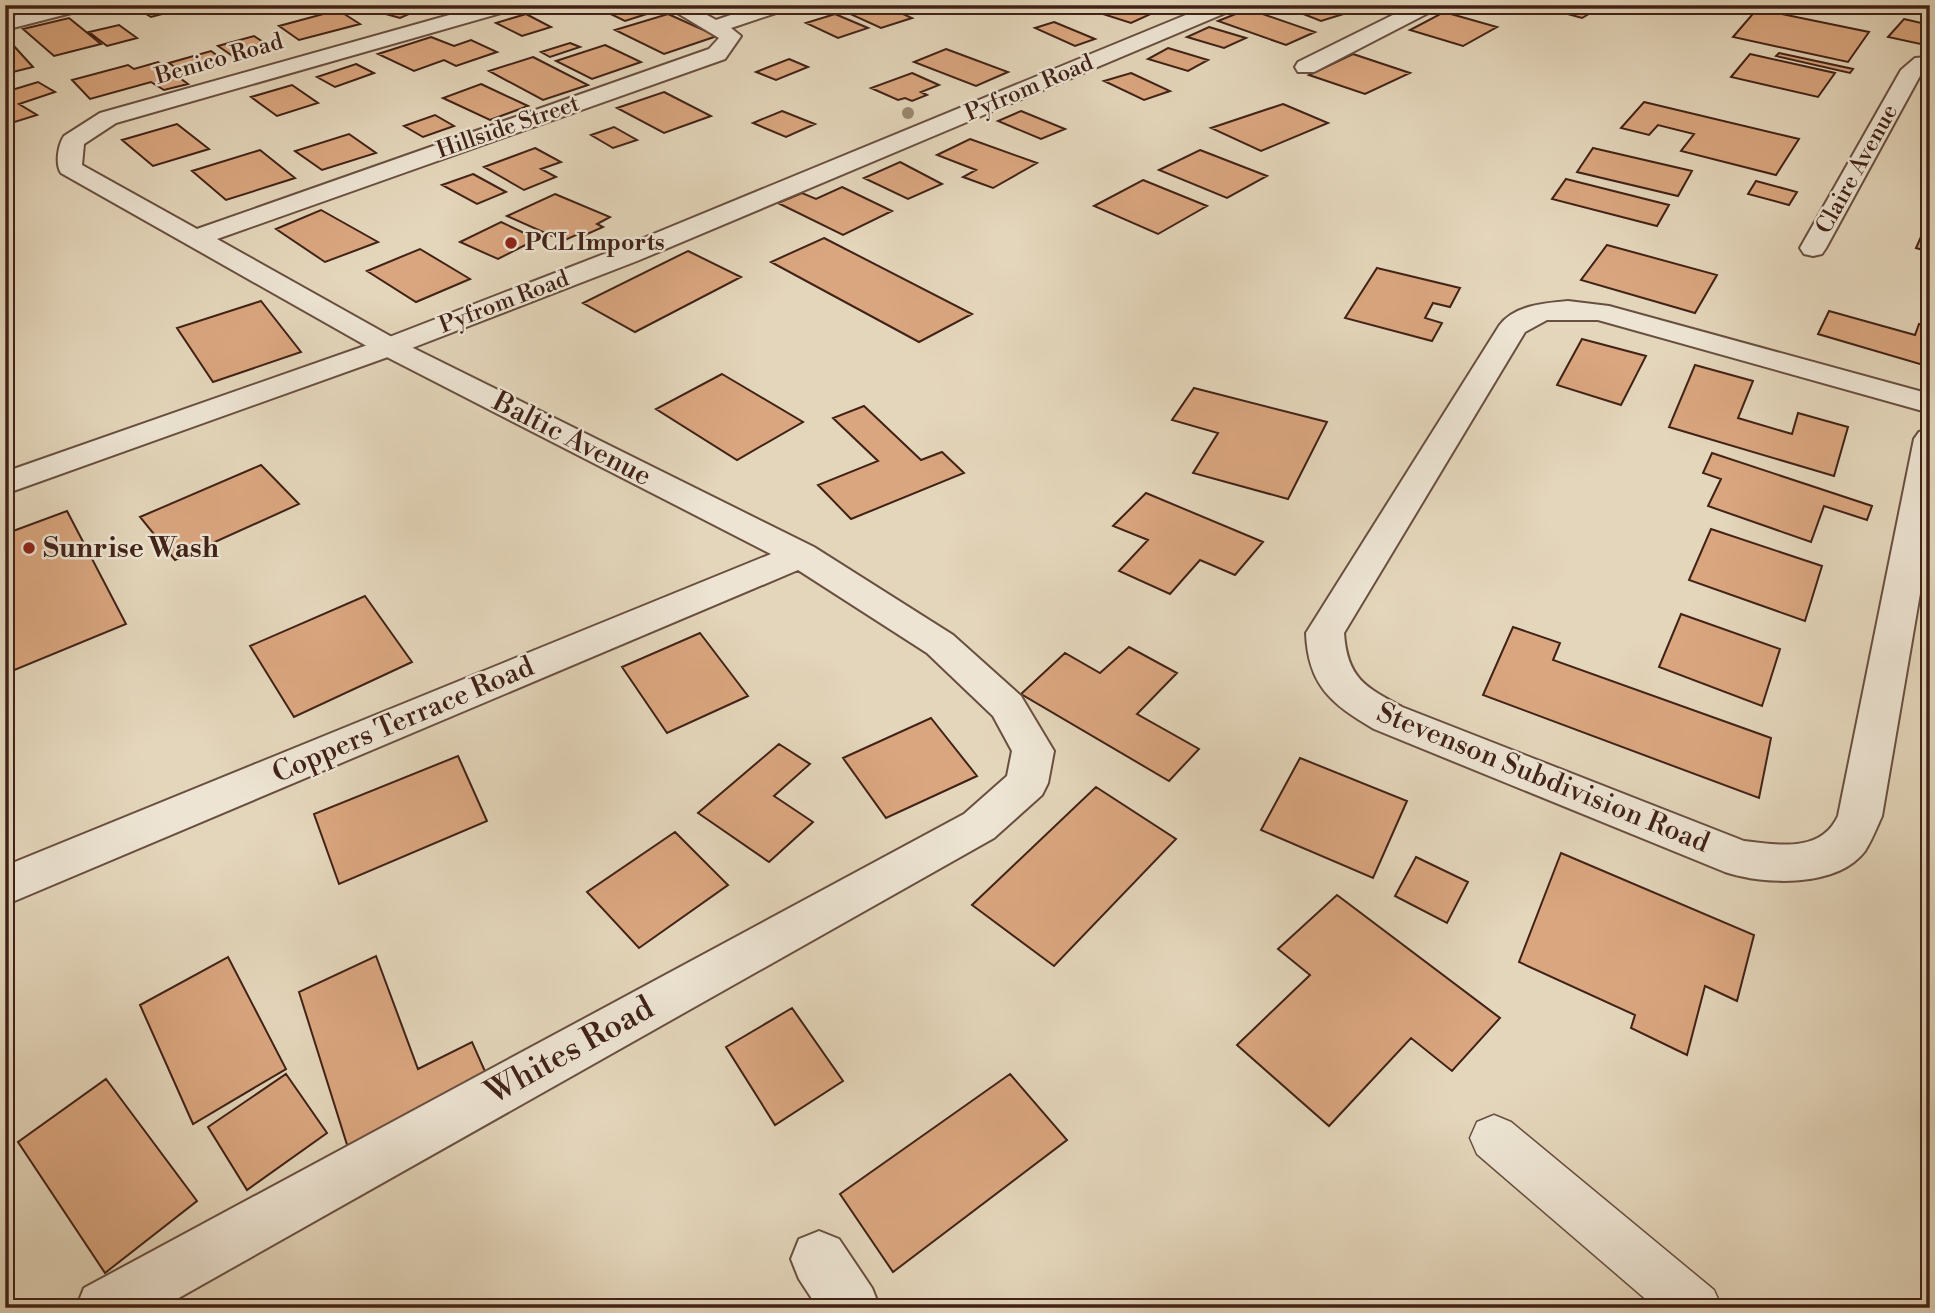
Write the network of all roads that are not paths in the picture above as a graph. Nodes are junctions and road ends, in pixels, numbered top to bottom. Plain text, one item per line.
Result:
1 (80, 5) edge
2 (508, 5) edge
3 (674, 5) edge
4 (781, 5) edge
5 (1228, 5) edge
6 (1429, 5) edge
7 (5, 24) edge
8 (714, 27) junction
9 (1930, 63) edge
10 (1306, 67) dead end
11 (72, 141) joint
12 (193, 239) junction
13 (1813, 248) dead end
14 (389, 347) junction
15 (1930, 404) edge
16 (1930, 439) edge
17 (5, 484) edge
18 (801, 555) junction
19 (1027, 783) joint
20 (5, 886) edge
21 (1494, 1138) dead end
22 (819, 1259) dead end
23 (104, 1308) edge
24 (852, 1308) edge
25 (1696, 1308) edge

1 - 7 street
2 - 11 street, Benico Road
3 - 8 street
4 - 8 street
5 - 14 street, Pyfrom Road
6 - 10 street
8 - 12 street, Hillside Street
9 - 13 street, Claire Avenue
11 - 12 street, Baltic Avenue
12 - 14 street, Baltic Avenue
14 - 17 street, Pyfrom Road
14 - 18 street, Baltic Avenue
15 - 16 street, Stevenson Subdivision Road
18 - 19 street, Baltic Avenue
18 - 20 street, Coppers Terrace Road
19 - 23 street, Whites Road
21 - 25 lane
22 - 24 street

